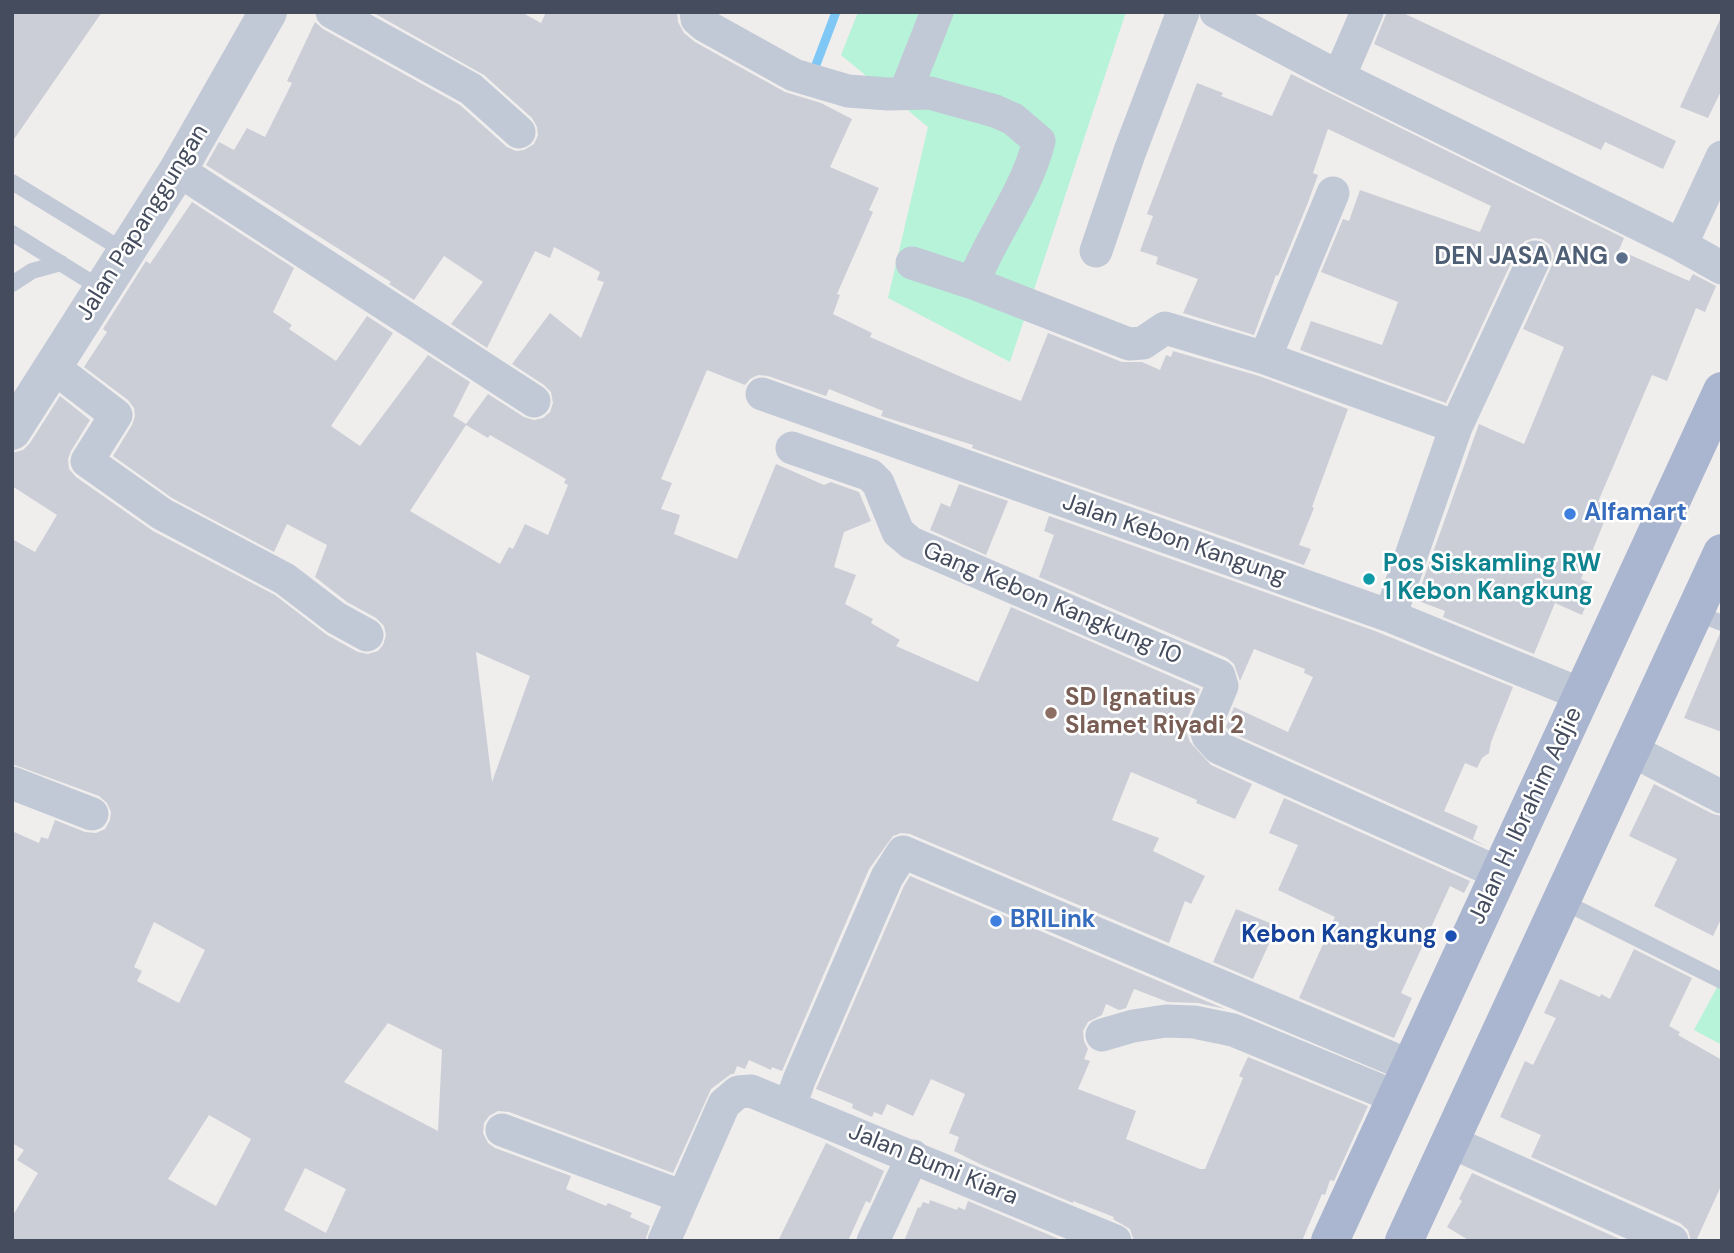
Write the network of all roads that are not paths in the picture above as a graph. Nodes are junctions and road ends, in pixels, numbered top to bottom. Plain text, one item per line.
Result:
1 (268, 12) edge
2 (332, 12) edge
3 (696, 12) edge
4 (937, 12) edge
5 (1183, 12) edge
6 (1216, 12) edge
7 (1367, 12) edge
8 (1339, 77) junction
9 (905, 93) junction
10 (519, 132) dead end
11 (1722, 157) edge
12 (178, 170) junction
13 (12, 182) edge
14 (1333, 192) dead end
15 (12, 233) edge
16 (1681, 245) junction
17 (1096, 251) dead end
18 (126, 252) junction
19 (1535, 257) dead end
20 (61, 263) junction
21 (912, 263) dead end
22 (1722, 268) edge
23 (974, 283) junction
24 (12, 284) edge
25 (103, 289) junction
26 (1265, 358) junction
27 (53, 367) junction
28 (1722, 391) edge
29 (762, 394) dead end
30 (534, 401) dead end
31 (1456, 427) junction
32 (12, 431) edge
33 (792, 448) dead end
34 (1722, 553) edge
35 (1390, 616) junction
36 (1708, 617) edge
37 (367, 635) dead end
38 (1583, 695) junction
39 (1631, 750) junction
40 (12, 783) edge
41 (1722, 797) edge
42 (92, 814) dead end
43 (1499, 873) junction
44 (1562, 901) junction
45 (1722, 981) edge
46 (1102, 1035) dead end
47 (1403, 1081) junction
48 (790, 1106) junction
49 (502, 1130) dead end
50 (1451, 1142) junction
51 (913, 1156) junction
52 (683, 1197) junction
53 (664, 1241) edge
54 (873, 1241) edge
55 (1115, 1241) edge
56 (1331, 1241) edge
57 (1404, 1241) edge
58 (1672, 1241) edge

1 - 12 street, Jalan Papanggungan
2 - 10 street
3 - 9 street
4 - 9 street
5 - 17 street
6 - 8 street
7 - 8 street
8 - 16 street
9 - 23 street
11 - 16 street
12 - 18 street, Jalan Papanggungan
12 - 30 street
13 - 18 lane
14 - 26 street
15 - 20 lane
16 - 22 street
18 - 25 street, Jalan Papanggungan
19 - 31 street
20 - 24 lane
20 - 25 lane
21 - 23 street
23 - 26 street
25 - 27 street, Jalan Papanggungan
26 - 31 street
27 - 32 street, Jalan Papanggungan
27 - 37 street
28 - 38 main road, Jalan H. Ibrahim Adjie
29 - 35 street, Jalan Kebon Kangung
31 - 35 street
33 - 43 street, Gang Kebon Kangkung 10
34 - 36 main road
35 - 38 street, Jalan Kebon Kangung
36 - 39 main road
38 - 43 main road, Jalan H. Ibrahim Adjie
39 - 41 street
39 - 44 main road
40 - 42 street
43 - 47 main road, Jalan H. Ibrahim Adjie
44 - 45 lane
44 - 50 main road
46 - 47 street
47 - 48 street
47 - 56 main road, Jalan H. Ibrahim Adjie
48 - 51 street, Jalan Bumi Kiara
48 - 52 street, Jalan Bumi Kiara
49 - 52 street
50 - 57 main road
50 - 58 street
51 - 54 street
51 - 55 street, Jalan Bumi Kiara
52 - 53 street

